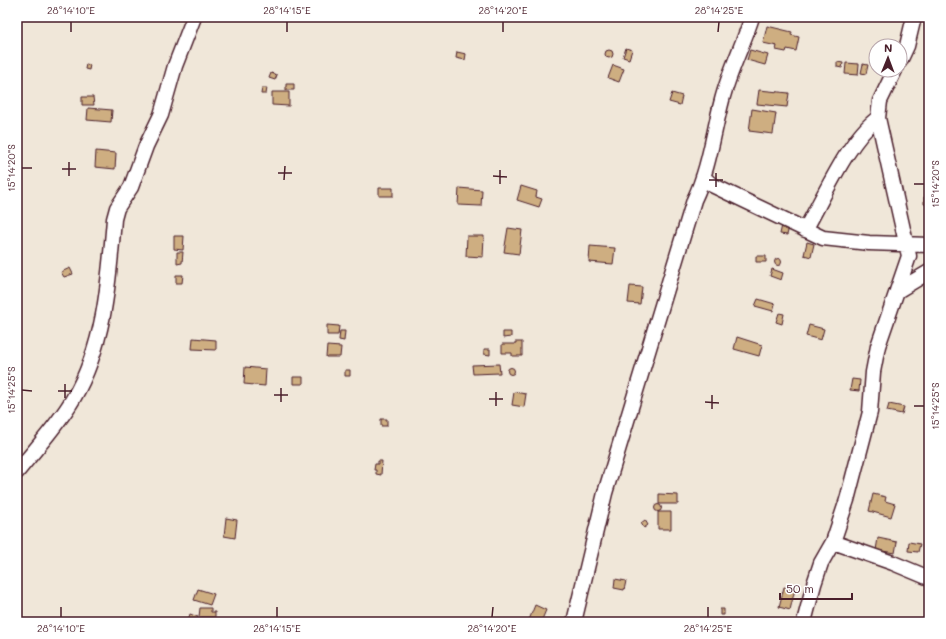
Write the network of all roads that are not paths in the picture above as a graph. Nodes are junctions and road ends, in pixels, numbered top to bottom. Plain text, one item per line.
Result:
1 (194, 17) edge
2 (752, 17) edge
3 (914, 17) edge
4 (908, 39) edge
5 (891, 78) edge
6 (878, 118) junction
7 (702, 177) junction
8 (804, 230) junction
9 (907, 245) junction
10 (929, 245) edge
11 (929, 272) edge
12 (899, 290) junction
13 (17, 472) edge
14 (833, 542) junction
15 (929, 578) edge
16 (574, 622) edge
17 (804, 622) edge

1 - 13 street
2 - 7 street
3 - 4 street
5 - 6 street
6 - 8 street
6 - 9 street
7 - 8 street
7 - 16 street
8 - 9 street
9 - 10 street
9 - 12 street
11 - 12 street
12 - 14 street
14 - 15 street
14 - 17 street

